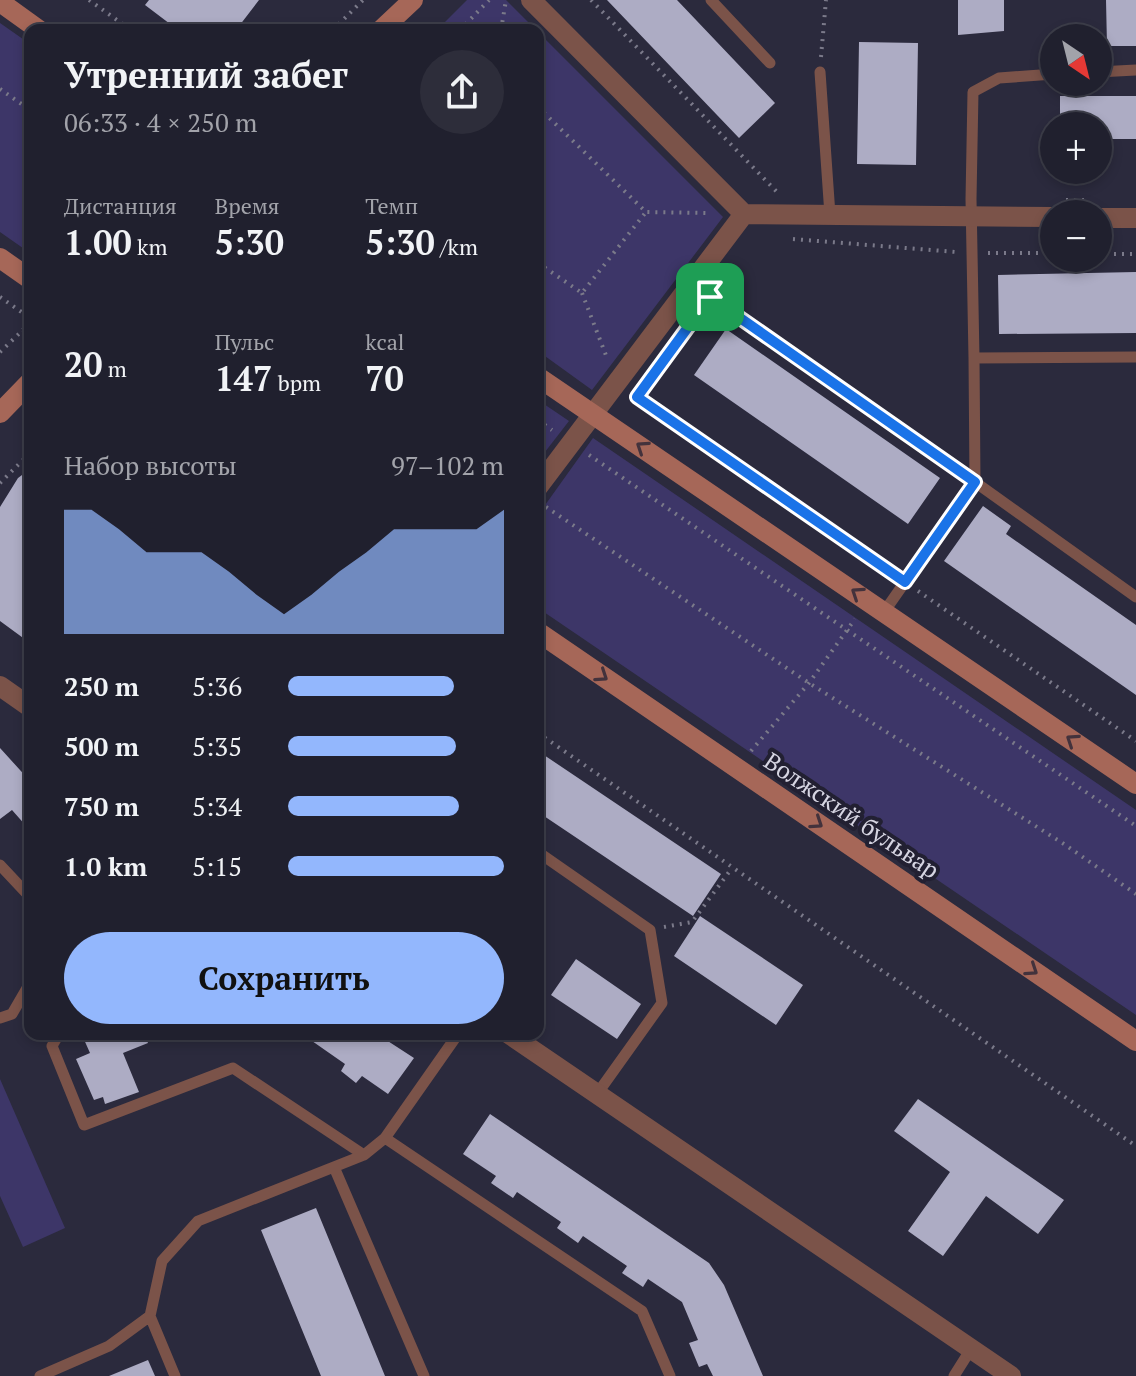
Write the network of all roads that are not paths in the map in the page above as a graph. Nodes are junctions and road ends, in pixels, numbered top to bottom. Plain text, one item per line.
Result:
1 (413, 0) edge
2 (531, 0) edge
3 (711, 0) edge
4 (0, 2) edge
5 (31, 24) edge
6 (387, 24) edge
7 (770, 63) dead end
8 (1136, 70) edge
9 (1112, 71) edge
10 (820, 72) road end
11 (1040, 75) edge
12 (744, 214) junction
13 (830, 215) junction
14 (972, 216) junction
15 (1040, 217) edge
16 (1112, 218) edge
17 (1136, 218) edge
18 (0, 258) edge
19 (24, 275) edge
20 (691, 283) junction
21 (1136, 357) edge
22 (974, 358) junction
23 (544, 381) edge
24 (24, 388) edge
25 (0, 413) edge
26 (592, 414) junction
27 (544, 479) edge
28 (975, 482) junction
29 (1136, 597) edge
30 (876, 606) junction
31 (544, 636) edge
32 (0, 686) edge
33 (24, 703) edge
34 (1136, 784) edge
35 (544, 856) edge
36 (0, 865) edge
37 (24, 891) edge
38 (24, 993) edge
39 (0, 1018) edge
40 (56, 1040) edge
41 (454, 1040) edge
42 (518, 1040) edge
43 (1136, 1041) edge
44 (597, 1094) junction
45 (385, 1138) junction
46 (364, 1155) junction
47 (334, 1167) junction
48 (150, 1316) junction
49 (971, 1349) junction
50 (61, 1372) edge
51 (40, 1376) edge
52 (175, 1376) edge
53 (424, 1376) edge
54 (670, 1376) edge
55 (954, 1376) edge
56 (1011, 1376) edge

1 - 6 main road
2 - 12 street
3 - 7 lane
4 - 5 main road
8 - 9 lane
10 - 13 lane
11 - 14 lane
12 - 13 street
12 - 20 street
13 - 14 street
14 - 15 street
14 - 22 lane
16 - 17 street
18 - 19 main road
20 - 26 street
20 - 28 lane
21 - 22 lane
22 - 28 lane
23 - 26 main road
24 - 25 main road
26 - 27 street
30 -> 26 main road
28 - 29 lane
28 - 30 lane
34 -> 30 main road
31 -> 43 main road, Волжский бульвар
32 - 33 street
35 - 44 lane
36 - 37 lane
38 - 39 lane
40 - 46 lane
41 - 45 lane
42 - 44 street
44 - 49 street
45 - 46 lane
45 - 54 lane
46 - 47 lane
47 - 48 lane
47 - 53 lane
48 - 50 lane
48 - 52 lane
49 - 55 lane
49 - 56 street
50 - 51 lane

